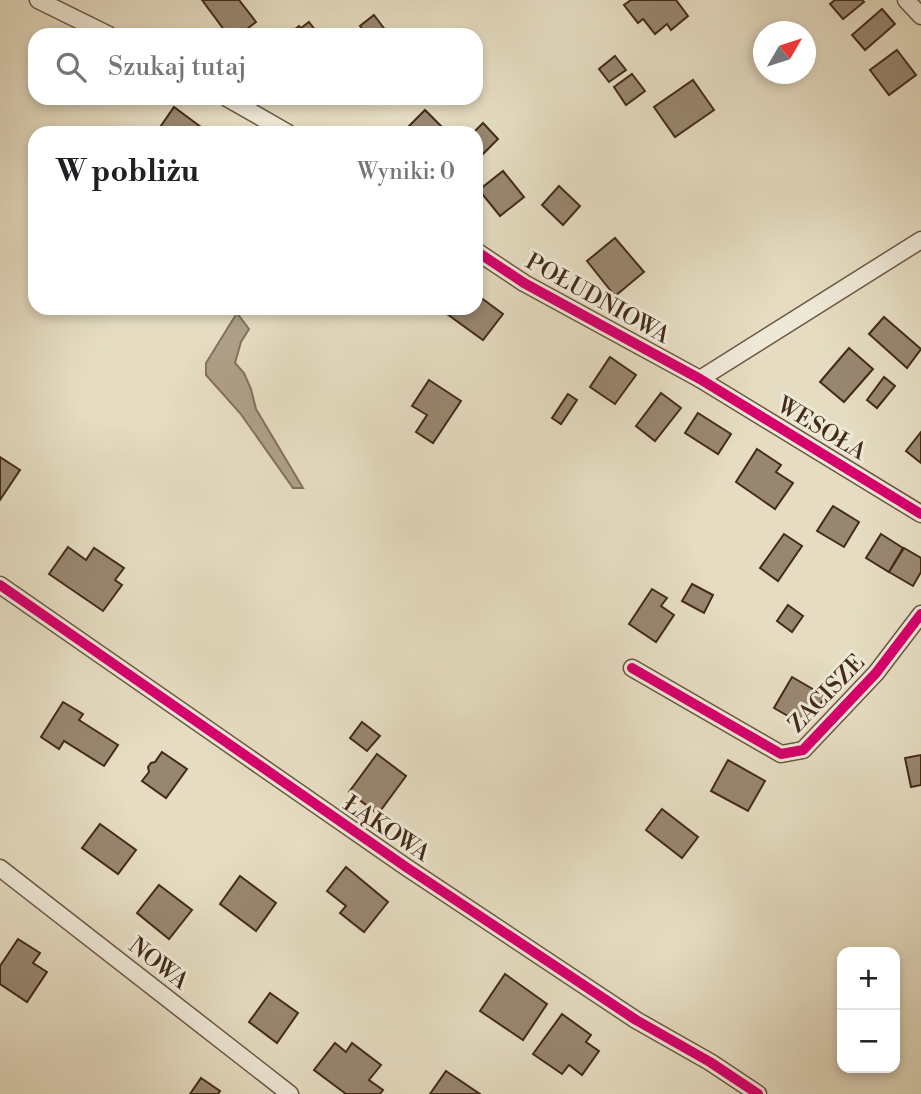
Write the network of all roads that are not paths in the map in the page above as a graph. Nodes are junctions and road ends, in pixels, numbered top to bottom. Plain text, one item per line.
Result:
1 (38, 0) edge
2 (906, 0) edge
3 (921, 16) edge
4 (95, 28) edge
5 (239, 105) edge
6 (276, 126) edge
7 (921, 240) edge
8 (483, 256) edge
9 (700, 379) junction
10 (921, 514) edge
11 (0, 585) edge
12 (921, 614) edge
13 (632, 668) dead end
14 (0, 868) edge
15 (290, 1094) edge
16 (758, 1094) edge

1 - 4 street
2 - 3 street
5 - 6 street
7 - 9 street
8 - 9 street, POŁUDNIOWA
9 - 10 street, WESOŁA
11 - 16 street, ŁĄKOWA
12 - 13 street, ZACISZE
14 - 15 street, NOWA

